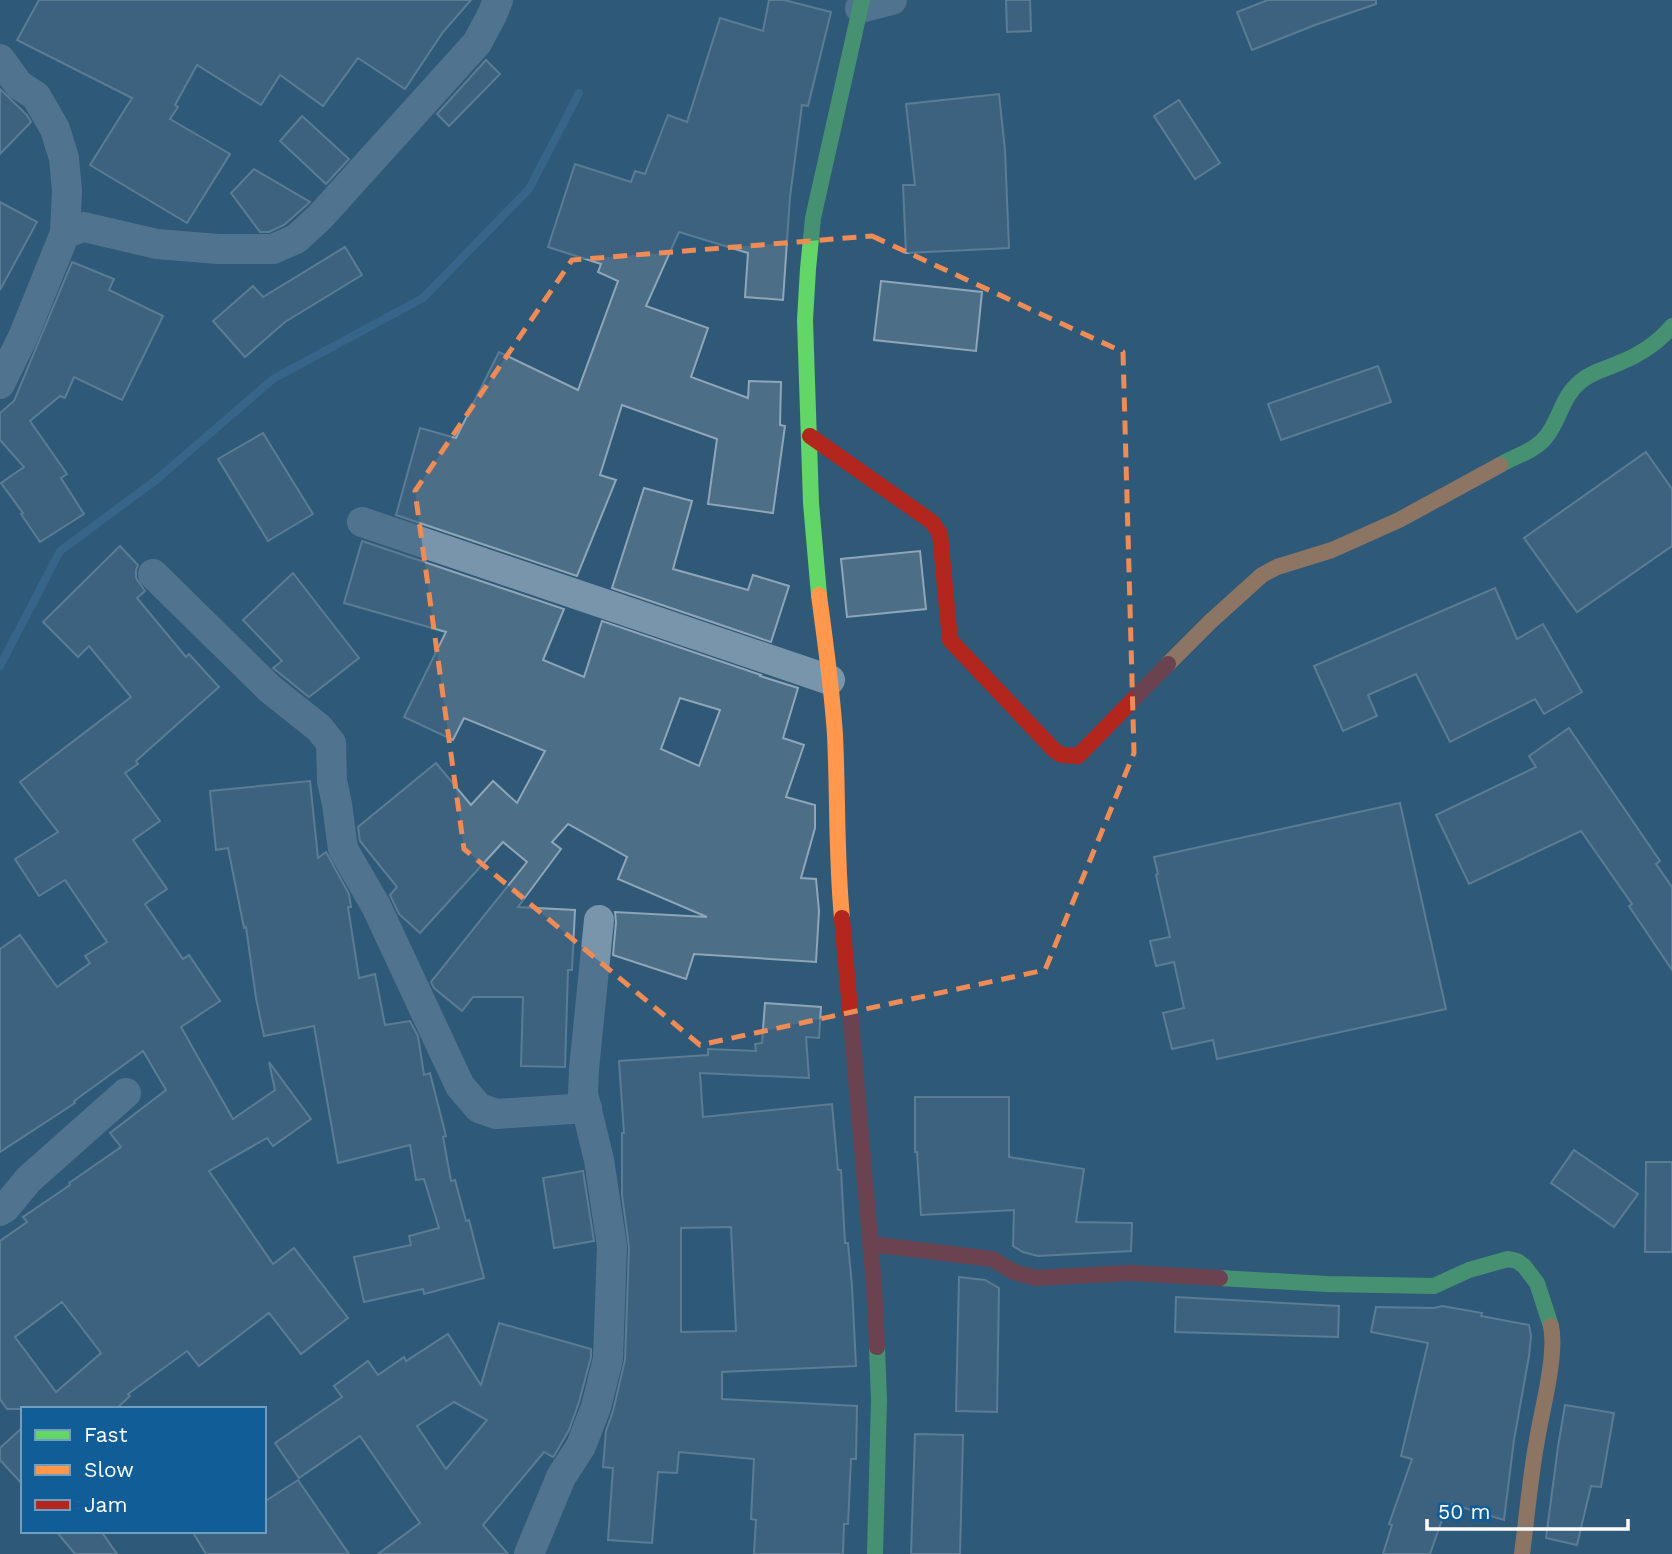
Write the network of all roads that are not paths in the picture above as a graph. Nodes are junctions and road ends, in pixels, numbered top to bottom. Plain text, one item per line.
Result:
1 (498, 0) edge
2 (892, 0) edge
3 (861, 4) edge
4 (0, 59) edge
5 (65, 233) junction
6 (1672, 326) edge
7 (0, 384) edge
8 (810, 436) junction
9 (362, 522) dead end
10 (153, 574) dead end
11 (830, 680) junction
12 (599, 920) dead end
13 (126, 1093) dead end
14 (587, 1108) junction
15 (0, 1211) edge
16 (870, 1244) junction
17 (529, 1554) edge
18 (875, 1554) edge
19 (1522, 1554) edge

1 - 5 street
2 - 3 street
3 - 8 street
4 - 5 street
5 - 7 street
6 - 8 street
8 - 11 street
9 - 11 street
10 - 14 street
11 - 16 street
12 - 14 street
13 - 15 street
14 - 17 street
16 - 18 street
16 - 19 street

